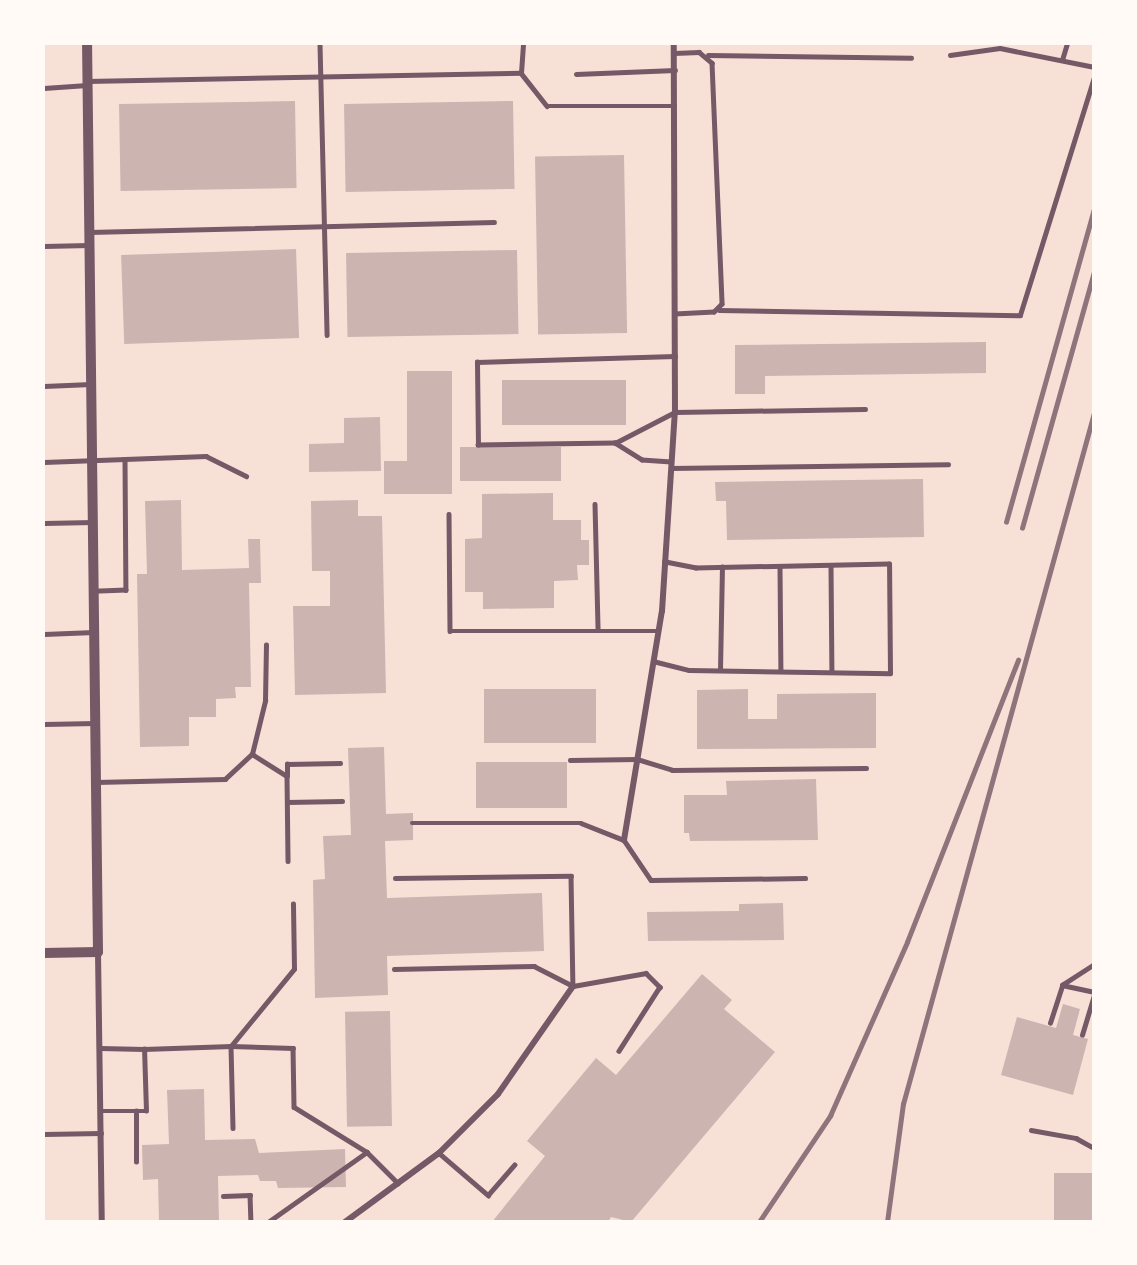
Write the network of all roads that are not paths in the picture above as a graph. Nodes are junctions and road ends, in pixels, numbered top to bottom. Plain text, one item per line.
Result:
1 (87, 44) edge
2 (320, 44) edge
3 (523, 44) edge
4 (674, 44) edge
5 (1067, 44) edge
6 (1001, 46) edge
7 (674, 52) junction
8 (708, 55) junction
9 (950, 55) dead end
10 (911, 58) dead end
11 (1062, 60) junction
12 (1094, 67) edge
13 (675, 70) junction
14 (521, 73) junction
15 (576, 74) dead end
16 (320, 76) junction
17 (1094, 77) edge
18 (87, 83) junction
19 (44, 88) edge
20 (675, 106) junction
21 (494, 222) dead end
22 (324, 226) junction
23 (89, 232) junction
24 (89, 245) junction
25 (44, 246) edge
26 (719, 310) junction
27 (675, 314) junction
28 (327, 335) dead end
29 (675, 356) junction
30 (91, 384) junction
31 (44, 386) edge
32 (865, 409) dead end
33 (675, 412) junction
34 (615, 443) junction
35 (92, 459) junction
36 (125, 459) junction
37 (44, 462) edge
38 (948, 464) dead end
39 (671, 465) junction
40 (246, 476) dead end
41 (596, 504) dead end
42 (449, 514) dead end
43 (93, 522) junction
44 (44, 523) edge
45 (665, 562) junction
46 (780, 566) junction
47 (831, 566) junction
48 (722, 567) junction
49 (94, 591) junction
50 (598, 629) junction
51 (658, 631) junction
52 (94, 632) junction
53 (44, 634) edge
54 (266, 645) dead end
55 (653, 661) junction
56 (720, 670) junction
57 (781, 671) junction
58 (832, 672) junction
59 (96, 723) junction
60 (44, 724) edge
61 (252, 754) junction
62 (638, 759) junction
63 (570, 760) dead end
64 (340, 763) dead end
65 (866, 768) dead end
66 (287, 776) junction
67 (96, 782) junction
68 (342, 801) dead end
69 (287, 802) junction
70 (412, 824) dead end
71 (624, 840) junction
72 (288, 861) dead end
73 (395, 878) dead end
74 (805, 878) dead end
75 (293, 904) dead end
76 (98, 952) junction
77 (44, 953) edge
78 (1094, 964) edge
79 (394, 969) dead end
80 (1062, 985) junction
81 (573, 986) junction
82 (1094, 993) edge
83 (1050, 1023) dead end
84 (1082, 1035) dead end
85 (231, 1046) junction
86 (100, 1048) junction
87 (144, 1049) junction
88 (619, 1051) dead end
89 (100, 1111) junction
90 (136, 1111) junction
91 (233, 1128) dead end
92 (1031, 1130) dead end
93 (101, 1133) junction
94 (44, 1134) edge
95 (1094, 1148) edge
96 (367, 1152) junction
97 (439, 1153) junction
98 (136, 1162) dead end
99 (514, 1165) dead end
100 (398, 1183) junction
101 (224, 1196) dead end
102 (102, 1221) edge
103 (251, 1221) edge
104 (268, 1221) edge
105 (345, 1221) edge

1 - 18 street
2 - 16 lane
3 - 14 lane
4 - 7 street
5 - 11 lane
6 - 9 lane
6 - 11 lane
7 - 8 lane
7 - 13 street
8 - 10 lane
8 - 26 lane
11 - 12 lane
13 - 15 lane
13 - 20 street
14 - 16 lane
14 - 20 lane
16 - 18 lane
16 - 22 lane
17 - 26 lane
18 - 19 lane
18 - 23 street
20 - 27 street
21 - 22 lane
22 - 23 lane
22 - 28 lane
23 - 24 street
24 - 25 lane
24 - 30 street
26 - 27 lane
27 - 29 street
29 - 33 street
29 - 34 lane
30 - 31 lane
30 - 35 street
32 - 33 lane
33 - 34 lane
33 - 39 street
34 - 39 lane
35 - 36 lane
35 - 37 lane
35 - 43 street
36 - 40 lane
36 - 49 lane
38 - 39 lane
39 - 45 street
41 - 50 lane
42 - 50 lane
43 - 44 lane
43 - 49 street
45 - 48 lane
45 - 51 street
46 - 47 lane
46 - 48 lane
46 - 57 lane
47 - 58 lane
47 - 58 lane
48 - 56 lane
49 - 52 street
50 - 51 lane
51 - 55 street
52 - 53 lane
52 - 59 street
54 - 61 lane
55 - 56 lane
55 - 62 street
56 - 57 lane
57 - 58 lane
59 - 60 lane
59 - 67 street
61 - 66 lane
61 - 67 lane
62 - 63 lane
62 - 65 lane
62 - 71 street
64 - 66 lane
66 - 69 lane
67 - 76 street
68 - 69 lane
69 - 72 lane
70 - 71 lane
71 - 74 lane
73 - 81 lane
75 - 85 lane
76 - 77 street
76 - 86 street
78 - 80 lane
79 - 81 lane
80 - 82 lane
80 - 83 lane
81 - 88 lane
81 - 97 street
82 - 84 lane
85 - 87 lane
85 - 91 lane
85 - 96 lane
86 - 87 lane
86 - 89 street
87 - 90 lane
89 - 90 lane
89 - 93 street
90 - 98 lane
92 - 95 lane
93 - 94 lane
93 - 102 street
96 - 100 lane
96 - 104 lane
97 - 99 lane
97 - 100 street
100 - 105 street
101 - 103 lane

